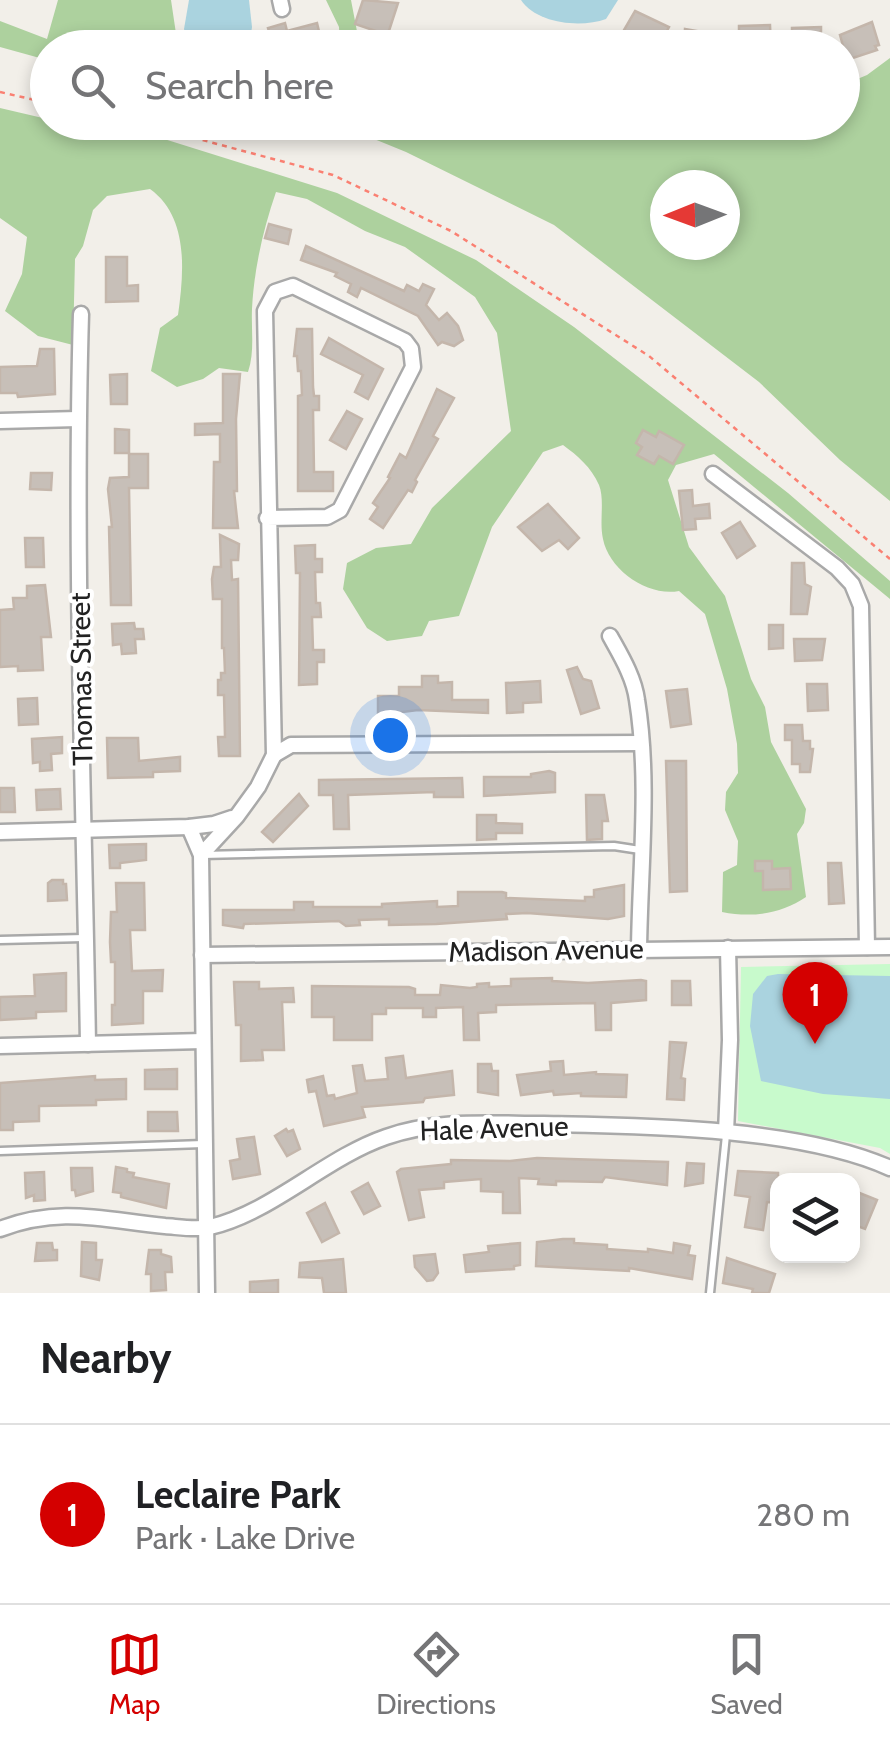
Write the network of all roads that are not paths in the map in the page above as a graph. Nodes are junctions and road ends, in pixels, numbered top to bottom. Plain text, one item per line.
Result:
1 (82, 314) dead end
2 (78, 419) junction
3 (0, 421) edge
4 (713, 474) dead end
5 (268, 518) junction
6 (610, 636) dead end
7 (640, 744) junction
8 (274, 755) junction
9 (238, 816) junction
10 (189, 826) junction
11 (84, 830) junction
12 (0, 832) edge
13 (641, 850) junction
14 (201, 855) junction
15 (86, 938) junction
16 (0, 940) edge
17 (890, 946) edge
18 (867, 947) junction
19 (728, 948) junction
20 (638, 949) junction
21 (202, 955) junction
22 (203, 1041) junction
23 (88, 1044) junction
24 (0, 1046) edge
25 (726, 1132) junction
26 (205, 1144) junction
27 (0, 1151) edge
28 (890, 1168) edge
29 (0, 1228) edge
30 (206, 1228) junction
31 (206, 1293) edge
32 (710, 1293) edge

1 - 2 street, Thomas Street
2 - 3 street
2 - 11 street, Thomas Street
4 - 18 street
5 - 5 street
5 - 8 street
6 - 7 street
7 - 8 street
7 - 13 street
8 - 9 street
9 - 10 street
9 - 14 street
10 - 11 street
10 - 14 street
11 - 12 street
11 - 15 street, Thomas Street
13 - 14 lane
13 - 20 street
14 - 21 street
15 - 16 lane
15 - 23 street, Thomas Street
17 - 18 street, Madison Avenue
18 - 19 street, Madison Avenue
19 - 20 street, Madison Avenue
19 - 25 street
20 - 21 street, Madison Avenue
21 - 22 street
22 - 23 street
22 - 26 street
23 - 24 street
25 - 28 street, Hale Avenue
25 - 30 street, Hale Avenue
25 - 32 lane
26 - 27 lane
26 - 30 street
29 - 30 street, Hale Avenue
30 - 31 street

